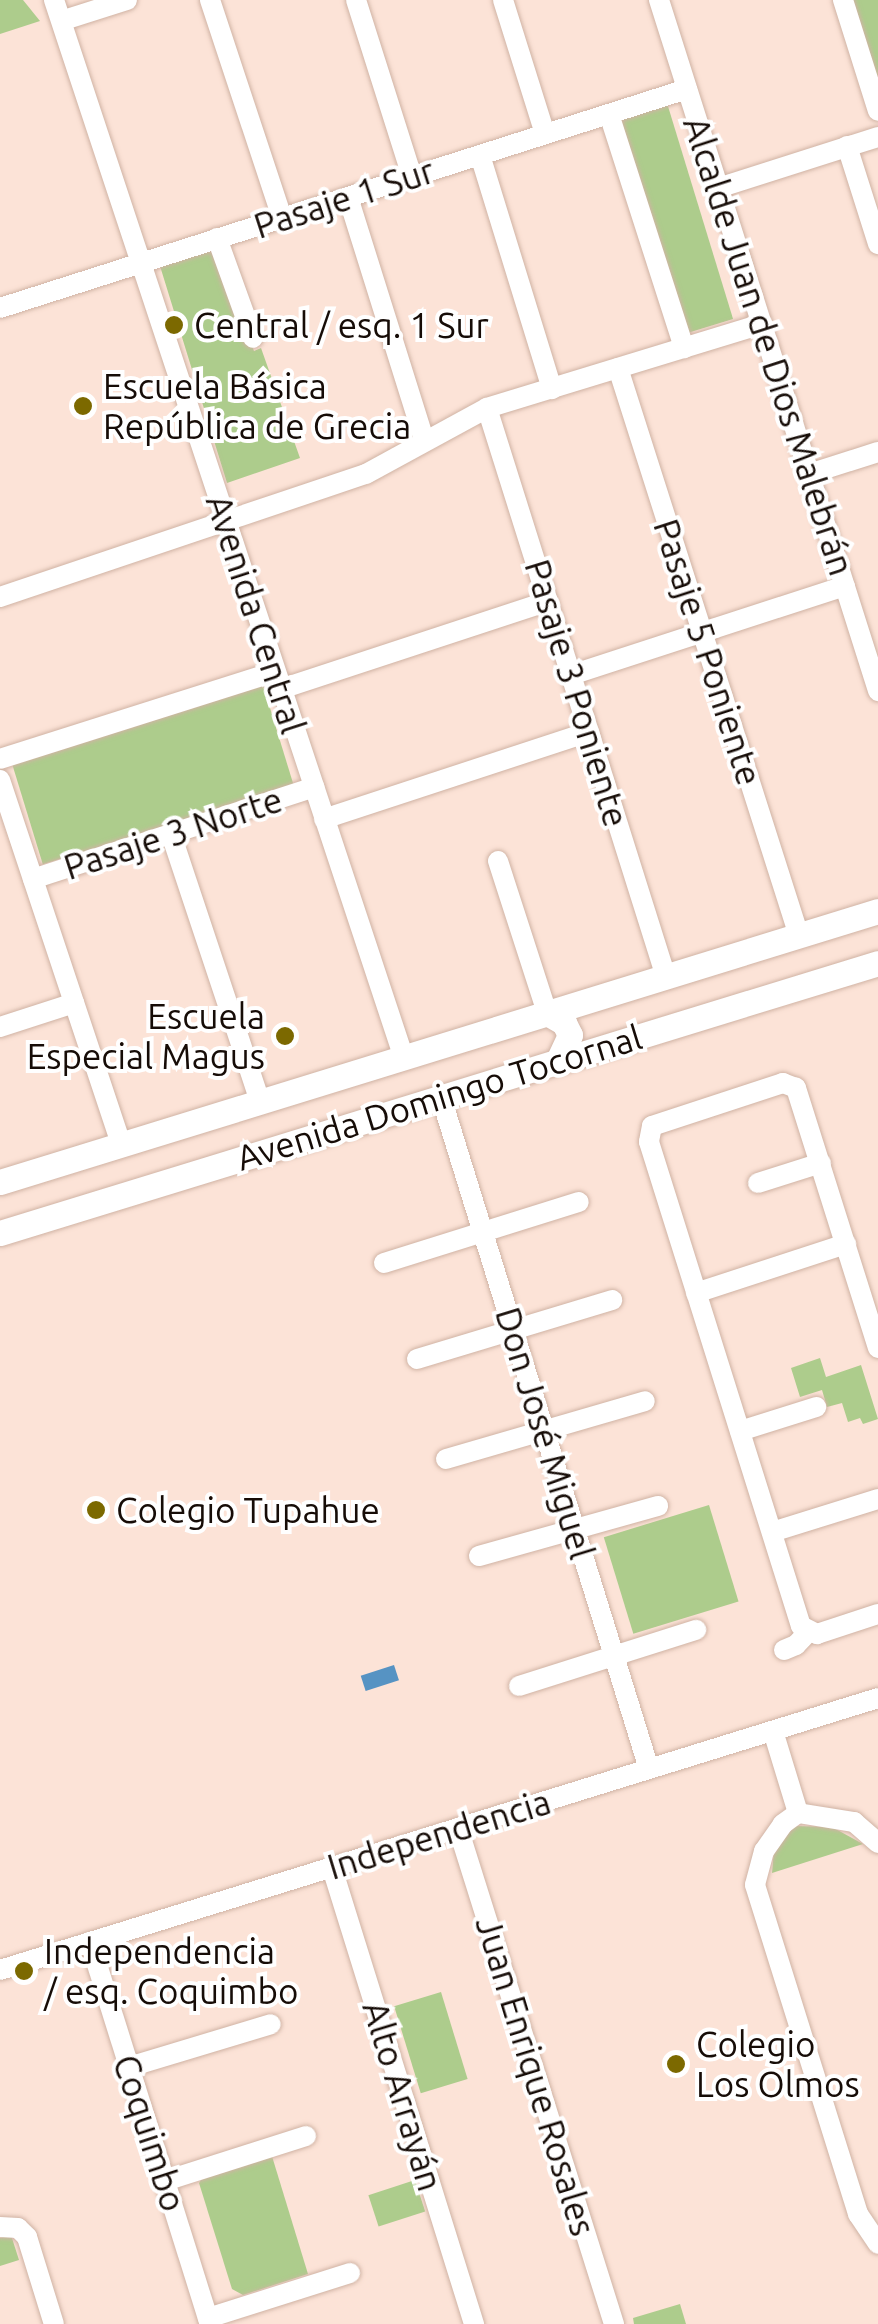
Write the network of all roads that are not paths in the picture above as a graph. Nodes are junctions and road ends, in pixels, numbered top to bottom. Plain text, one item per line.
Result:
1 (54, 0) edge
2 (127, 0) edge
3 (210, 0) edge
4 (356, 0) edge
5 (503, 0) edge
6 (842, 0) edge
7 (661, 1) edge
8 (64, 20) junction
9 (687, 89) junction
10 (878, 111) edge
11 (609, 114) junction
12 (546, 134) junction
13 (878, 136) edge
14 (848, 146) junction
15 (480, 155) junction
16 (412, 177) junction
17 (718, 188) junction
18 (348, 197) junction
19 (282, 218) junction
20 (217, 238) junction
21 (878, 244) edge
22 (142, 263) junction
23 (2, 302) edge
24 (762, 324) junction
25 (254, 338) dead end
26 (684, 348) junction
27 (618, 368) junction
28 (552, 388) junction
29 (487, 408) junction
30 (424, 440) junction
31 (878, 452) edge
32 (809, 474) junction
33 (226, 522) junction
34 (845, 586) junction
35 (0, 597) edge
36 (548, 601) junction
37 (702, 632) junction
38 (571, 675) junction
39 (278, 680) junction
40 (878, 691) edge
41 (589, 732) junction
42 (0, 759) edge
43 (0, 780) edge
44 (314, 786) junction
45 (324, 819) junction
46 (171, 834) junction
47 (498, 861) dead end
48 (33, 879) junction
49 (878, 912) edge
50 (799, 936) junction
51 (878, 963) edge
52 (666, 977) junction
53 (74, 1003) junction
54 (548, 1013) junction
55 (0, 1028) edge
56 (404, 1058) junction
57 (558, 1061) junction
58 (289, 1093) junction
59 (441, 1098) junction
60 (260, 1102) junction
61 (302, 1140) junction
62 (121, 1144) junction
63 (821, 1163) junction
64 (0, 1182) edge
65 (758, 1183) dead end
66 (579, 1202) dead end
67 (482, 1232) junction
68 (0, 1233) edge
69 (846, 1244) junction
70 (384, 1262) dead end
71 (696, 1293) junction
72 (612, 1300) dead end
73 (513, 1331) junction
74 (878, 1348) edge
75 (416, 1359) dead end
76 (644, 1402) dead end
77 (816, 1406) dead end
78 (544, 1430) junction
79 (740, 1430) junction
80 (446, 1458) dead end
81 (878, 1500) edge
82 (658, 1506) dead end
83 (574, 1529) junction
84 (772, 1532) junction
85 (478, 1556) dead end
86 (878, 1614) edge
87 (696, 1630) dead end
88 (808, 1632) junction
89 (784, 1650) dead end
90 (614, 1656) junction
91 (519, 1686) dead end
92 (878, 1698) edge
93 (772, 1731) junction
94 (649, 1770) junction
95 (798, 1813) junction
96 (458, 1828) junction
97 (878, 1843) edge
98 (332, 1868) junction
99 (90, 1942) junction
100 (0, 1970) edge
101 (270, 2024) dead end
102 (129, 2068) junction
103 (306, 2136) dead end
104 (165, 2181) junction
105 (9, 2228) edge
106 (878, 2244) edge
107 (350, 2273) dead end
108 (209, 2321) edge
109 (54, 2324) edge
110 (474, 2324) edge
111 (614, 2324) edge

1 - 8 street, Avenida Central
2 - 8 street
3 - 19 street
4 - 16 street
5 - 12 street
6 - 10 street
7 - 9 street, Alcalde Juan de Dios Malebrán
8 - 22 street, Avenida Central
9 - 11 street, Pasaje 1 Sur
9 - 17 street, Alcalde Juan de Dios Malebrán
11 - 12 street, Pasaje 1 Sur
11 - 26 street
12 - 15 street, Pasaje 1 Sur
13 - 14 street
14 - 17 street
14 - 21 street
15 - 16 street, Pasaje 1 Sur
15 - 28 street
16 - 18 street, Pasaje 1 Sur
17 - 24 street, Alcalde Juan de Dios Malebrán
18 - 19 street, Pasaje 1 Sur
18 - 30 street
19 - 20 street, Pasaje 1 Sur
20 - 22 street, Pasaje 1 Sur
20 - 25 street
22 - 23 street, Pasaje 1 Sur
22 - 33 street, Avenida Central
24 - 26 street
24 - 32 street, Alcalde Juan de Dios Malebrán
26 - 27 street
27 - 28 street
27 - 37 street, Pasaje 5 Poniente
28 - 29 street
29 - 30 street
29 - 36 street, Pasaje 3 Poniente
30 - 33 street
31 - 32 street
32 - 34 street, Alcalde Juan de Dios Malebrán
33 - 35 street
33 - 39 street, Avenida Central
34 - 37 street
34 - 40 street, Alcalde Juan de Dios Malebrán
36 - 38 street, Pasaje 3 Poniente
36 - 39 street
37 - 38 street
37 - 50 street, Pasaje 5 Poniente
38 - 41 street, Pasaje 3 Poniente
39 - 42 street
39 - 44 street, Avenida Central
41 - 45 street, Pasaje 3 Norte
41 - 52 street, Pasaje 3 Poniente
43 - 48 street
44 - 45 street, Avenida Central
44 - 46 street, Pasaje 3 Norte
45 - 56 street, Avenida Central
46 - 48 street, Pasaje 3 Norte
46 - 60 street
47 - 54 street
48 - 53 street
49 - 50 main road, Avenida Domingo Tocornal
50 - 52 main road, Avenida Domingo Tocornal
51 - 57 main road, Avenida Domingo Tocornal
52 - 54 main road, Avenida Domingo Tocornal
53 - 55 street
53 - 62 street
54 - 56 main road, Avenida Domingo Tocornal
54 - 57 main road
56 - 58 main road, Avenida Domingo Tocornal
57 - 59 main road, Avenida Domingo Tocornal
58 - 60 main road, Avenida Domingo Tocornal
58 - 61 main road
59 - 61 main road, Avenida Domingo Tocornal
59 - 67 street, Don José Miguel
60 - 62 main road, Avenida Domingo Tocornal
61 - 68 main road, Avenida Domingo Tocornal
62 - 64 main road, Avenida Domingo Tocornal
63 - 65 street
63 - 69 street
63 - 71 street
66 - 67 street
67 - 70 street
67 - 73 street, Don José Miguel
69 - 71 street
69 - 74 street
71 - 79 street
72 - 73 street
73 - 75 street
73 - 78 street, Don José Miguel
76 - 78 street
77 - 79 street
78 - 80 street
78 - 83 street, Don José Miguel
79 - 84 street
81 - 84 street
82 - 83 street
83 - 85 street
83 - 90 street, Don José Miguel
84 - 88 street
86 - 88 street
87 - 90 street
88 - 89 street
90 - 91 street
90 - 94 street, Don José Miguel
92 - 93 street, Independencia
93 - 94 street, Independencia
93 - 95 street
94 - 96 street, Independencia
95 - 97 street
95 - 106 street
96 - 98 street, Independencia
96 - 111 street, Juan Enrique Rosales
98 - 99 street, Independencia
98 - 110 street, Alto Arrayán
99 - 100 street, Independencia
99 - 102 street, Coquimbo
101 - 102 street
102 - 104 street, Coquimbo
103 - 104 street
104 - 108 street, Coquimbo
105 - 109 street
107 - 108 street

